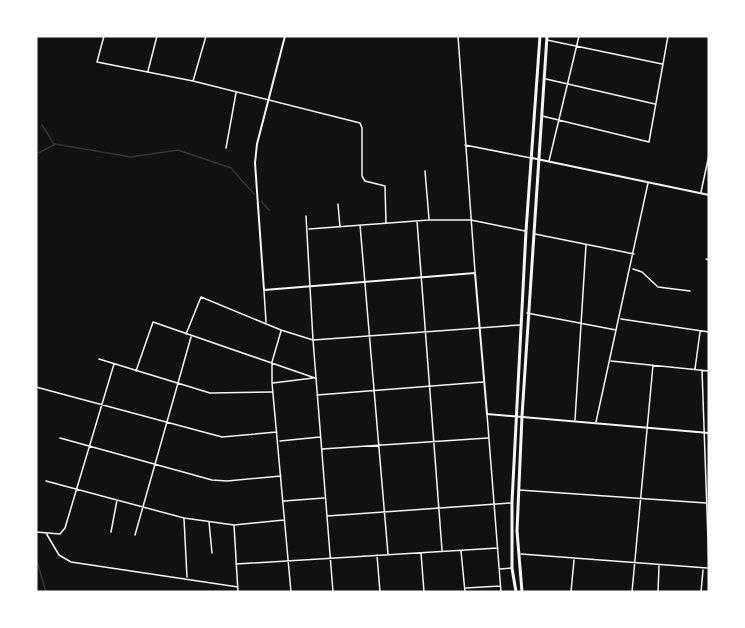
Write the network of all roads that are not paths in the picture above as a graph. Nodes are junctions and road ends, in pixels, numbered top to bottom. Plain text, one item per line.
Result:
1 (104, 36) edge
2 (157, 36) edge
3 (206, 36) edge
4 (285, 36) edge
5 (458, 36) edge
6 (540, 36) edge
7 (579, 36) edge
8 (668, 36) edge
9 (547, 38) edge
10 (577, 46) junction
11 (663, 64) junction
12 (148, 72) junction
13 (544, 78) junction
14 (193, 81) junction
15 (568, 84) junction
16 (236, 92) junction
17 (268, 100) junction
18 (656, 104) junction
19 (542, 116) junction
20 (559, 120) junction
21 (464, 145) junction
22 (226, 148) dead end
23 (709, 155) edge
24 (532, 158) junction
25 (539, 160) junction
26 (549, 162) junction
27 (425, 171) dead end
28 (648, 183) junction
29 (700, 193) junction
30 (709, 195) edge
31 (338, 204) dead end
32 (306, 216) dead end
33 (429, 220) junction
34 (471, 220) junction
35 (417, 221) junction
36 (386, 223) junction
37 (360, 225) junction
38 (340, 227) junction
39 (307, 229) junction
40 (526, 231) junction
41 (533, 234) junction
42 (586, 244) junction
43 (634, 254) junction
44 (632, 269) junction
45 (475, 273) junction
46 (421, 276) junction
47 (365, 280) junction
48 (312, 285) junction
49 (264, 290) junction
50 (690, 291) dead end
51 (527, 313) junction
52 (620, 319) junction
53 (266, 323) junction
54 (581, 324) junction
55 (521, 325) junction
56 (480, 328) junction
57 (281, 330) junction
58 (617, 330) junction
59 (701, 330) junction
60 (425, 332) junction
61 (709, 332) edge
62 (186, 334) junction
63 (369, 335) junction
64 (191, 336) junction
65 (313, 340) junction
66 (99, 359) dead end
67 (610, 361) junction
68 (272, 362) junction
69 (114, 364) junction
70 (653, 365) junction
71 (695, 369) junction
72 (702, 370) junction
73 (136, 371) junction
74 (709, 371) edge
75 (303, 374) junction
76 (316, 378) junction
77 (303, 380) junction
78 (177, 382) junction
79 (484, 382) junction
80 (272, 383) junction
81 (429, 386) junction
82 (36, 387) edge
83 (374, 390) junction
84 (273, 392) junction
85 (317, 395) junction
86 (102, 405) junction
87 (486, 414) junction
88 (520, 416) junction
89 (575, 420) junction
90 (166, 422) junction
91 (596, 422) junction
92 (648, 427) junction
93 (278, 432) junction
94 (704, 432) junction
95 (709, 433) edge
96 (321, 437) junction
97 (60, 438) dead end
98 (489, 438) junction
99 (279, 441) junction
100 (433, 441) junction
101 (378, 445) junction
102 (88, 447) junction
103 (322, 449) junction
104 (155, 466) junction
105 (282, 476) junction
106 (46, 481) dead end
107 (76, 488) junction
108 (518, 490) junction
109 (325, 498) junction
110 (118, 499) junction
111 (641, 499) junction
112 (284, 501) junction
113 (512, 502) junction
114 (706, 503) junction
115 (494, 505) junction
116 (144, 507) junction
117 (438, 509) junction
118 (384, 513) junction
119 (327, 516) junction
120 (184, 518) junction
121 (285, 520) junction
122 (209, 521) junction
123 (234, 525) junction
124 (37, 532) edge
125 (111, 532) dead end
126 (46, 533) junction
127 (135, 536) dead end
128 (498, 548) junction
129 (442, 550) junction
130 (461, 550) junction
131 (420, 552) junction
132 (212, 553) dead end
133 (517, 553) junction
134 (388, 554) junction
135 (377, 555) junction
136 (574, 558) junction
137 (330, 559) junction
138 (289, 560) junction
139 (236, 564) junction
140 (634, 564) junction
141 (659, 566) junction
142 (512, 568) junction
143 (709, 568) edge
144 (499, 569) junction
145 (703, 570) junction
146 (188, 578) junction
147 (501, 586) junction
148 (238, 587) junction
149 (465, 588) junction
150 (238, 592) edge
151 (291, 592) edge
152 (333, 592) edge
153 (380, 592) edge
154 (424, 592) edge
155 (465, 592) edge
156 (501, 592) edge
157 (516, 592) edge
158 (522, 592) edge
159 (571, 592) edge
160 (632, 592) edge
161 (658, 592) edge
162 (702, 592) edge

1 - 12 street
2 - 12 street
3 - 14 street
4 - 17 street
5 - 21 street
6 - 24 main road
7 - 10 street
8 - 11 street
9 - 10 street
9 - 13 main road
10 - 11 street
10 - 15 street
11 - 18 street
12 - 14 street
13 - 15 street
13 - 19 main road
14 - 16 street
15 - 18 street
15 - 20 street
16 - 17 street
16 - 22 street
17 - 36 street
17 - 49 street
18 - 20 street
19 - 20 street
19 - 25 main road
20 - 26 street
21 - 24 street
21 - 34 street
23 - 29 street
24 - 25 street
24 - 40 main road
25 - 26 street
25 - 41 main road
26 - 28 street
27 - 33 street
28 - 29 street
28 - 43 street
29 - 30 street
31 - 38 street
32 - 39 street
33 - 34 street
33 - 35 street
34 - 40 street
34 - 45 street
35 - 36 street
35 - 46 street
36 - 37 street
37 - 38 street
37 - 47 street
38 - 39 street
39 - 48 street
40 - 55 main road
41 - 42 street
41 - 51 main road
42 - 43 street
42 - 54 street
43 - 44 street
44 - 50 street
44 - 52 street
45 - 46 street
45 - 56 street
46 - 47 street
46 - 60 street
47 - 48 street
47 - 63 street
48 - 49 street
48 - 65 street
49 - 53 street
51 - 54 street
51 - 88 main road
52 - 58 street
52 - 59 street
53 - 57 street
53 - 62 street
54 - 58 street
54 - 89 street
55 - 56 street
55 - 88 main road
56 - 60 street
56 - 79 street
57 - 65 street
57 - 68 street
58 - 67 street
59 - 61 street
59 - 71 street
60 - 63 street
60 - 81 street
62 - 64 street
62 - 73 street
63 - 65 street
63 - 83 street
64 - 68 street
64 - 78 street
65 - 76 street
66 - 69 street
67 - 70 street
67 - 91 street
68 - 75 street
68 - 80 street
69 - 73 street
69 - 86 street
70 - 71 street
70 - 92 street
71 - 72 street
72 - 74 street
72 - 94 street
73 - 78 street
75 - 76 street
75 - 77 street
76 - 77 street
76 - 85 street
77 - 80 street
78 - 84 street
78 - 90 street
79 - 81 street
79 - 87 street
80 - 84 street
81 - 83 street
81 - 100 street
82 - 86 street
83 - 85 street
83 - 101 street
84 - 93 street
85 - 96 street
86 - 90 street
86 - 102 street
87 - 88 street
87 - 98 street
88 - 89 street
88 - 108 main road
88 - 113 main road
89 - 91 street
90 - 93 street
90 - 104 street
91 - 92 street
92 - 94 street
92 - 111 street
93 - 99 street
94 - 95 street
94 - 114 street
96 - 99 street
96 - 103 street
97 - 102 street
98 - 100 street
98 - 115 street
99 - 105 street
100 - 101 street
100 - 117 street
101 - 103 street
101 - 118 street
102 - 104 street
102 - 107 street
103 - 109 street
104 - 105 street
104 - 116 street
105 - 112 street
106 - 107 street
107 - 110 street
107 - 126 street
108 - 111 street
108 - 133 main road
109 - 112 street
109 - 119 street
110 - 116 street
110 - 125 street
111 - 114 street
111 - 140 street
112 - 121 street
113 - 115 street
113 - 142 main road
114 - 143 street
115 - 117 street
115 - 128 street
116 - 120 street
116 - 127 street
117 - 118 street
117 - 129 street
118 - 119 street
118 - 134 street
119 - 137 street
120 - 122 street
120 - 146 street
121 - 123 street
121 - 138 street
122 - 123 street
122 - 132 street
123 - 139 street
124 - 126 street
126 - 146 street
128 - 130 street
128 - 144 street
129 - 130 street
129 - 131 street
130 - 149 street
131 - 134 street
131 - 154 street
133 - 136 street
133 - 158 main road
134 - 135 street
135 - 137 street
135 - 153 street
136 - 140 street
136 - 159 street
137 - 138 street
137 - 152 street
138 - 139 street
138 - 151 street
139 - 148 street
140 - 141 street
140 - 160 street
141 - 145 street
141 - 161 street
142 - 144 street
142 - 157 main road
143 - 145 street
144 - 147 street
145 - 162 street
146 - 148 street
147 - 149 street
147 - 156 street
148 - 150 street
149 - 155 street

